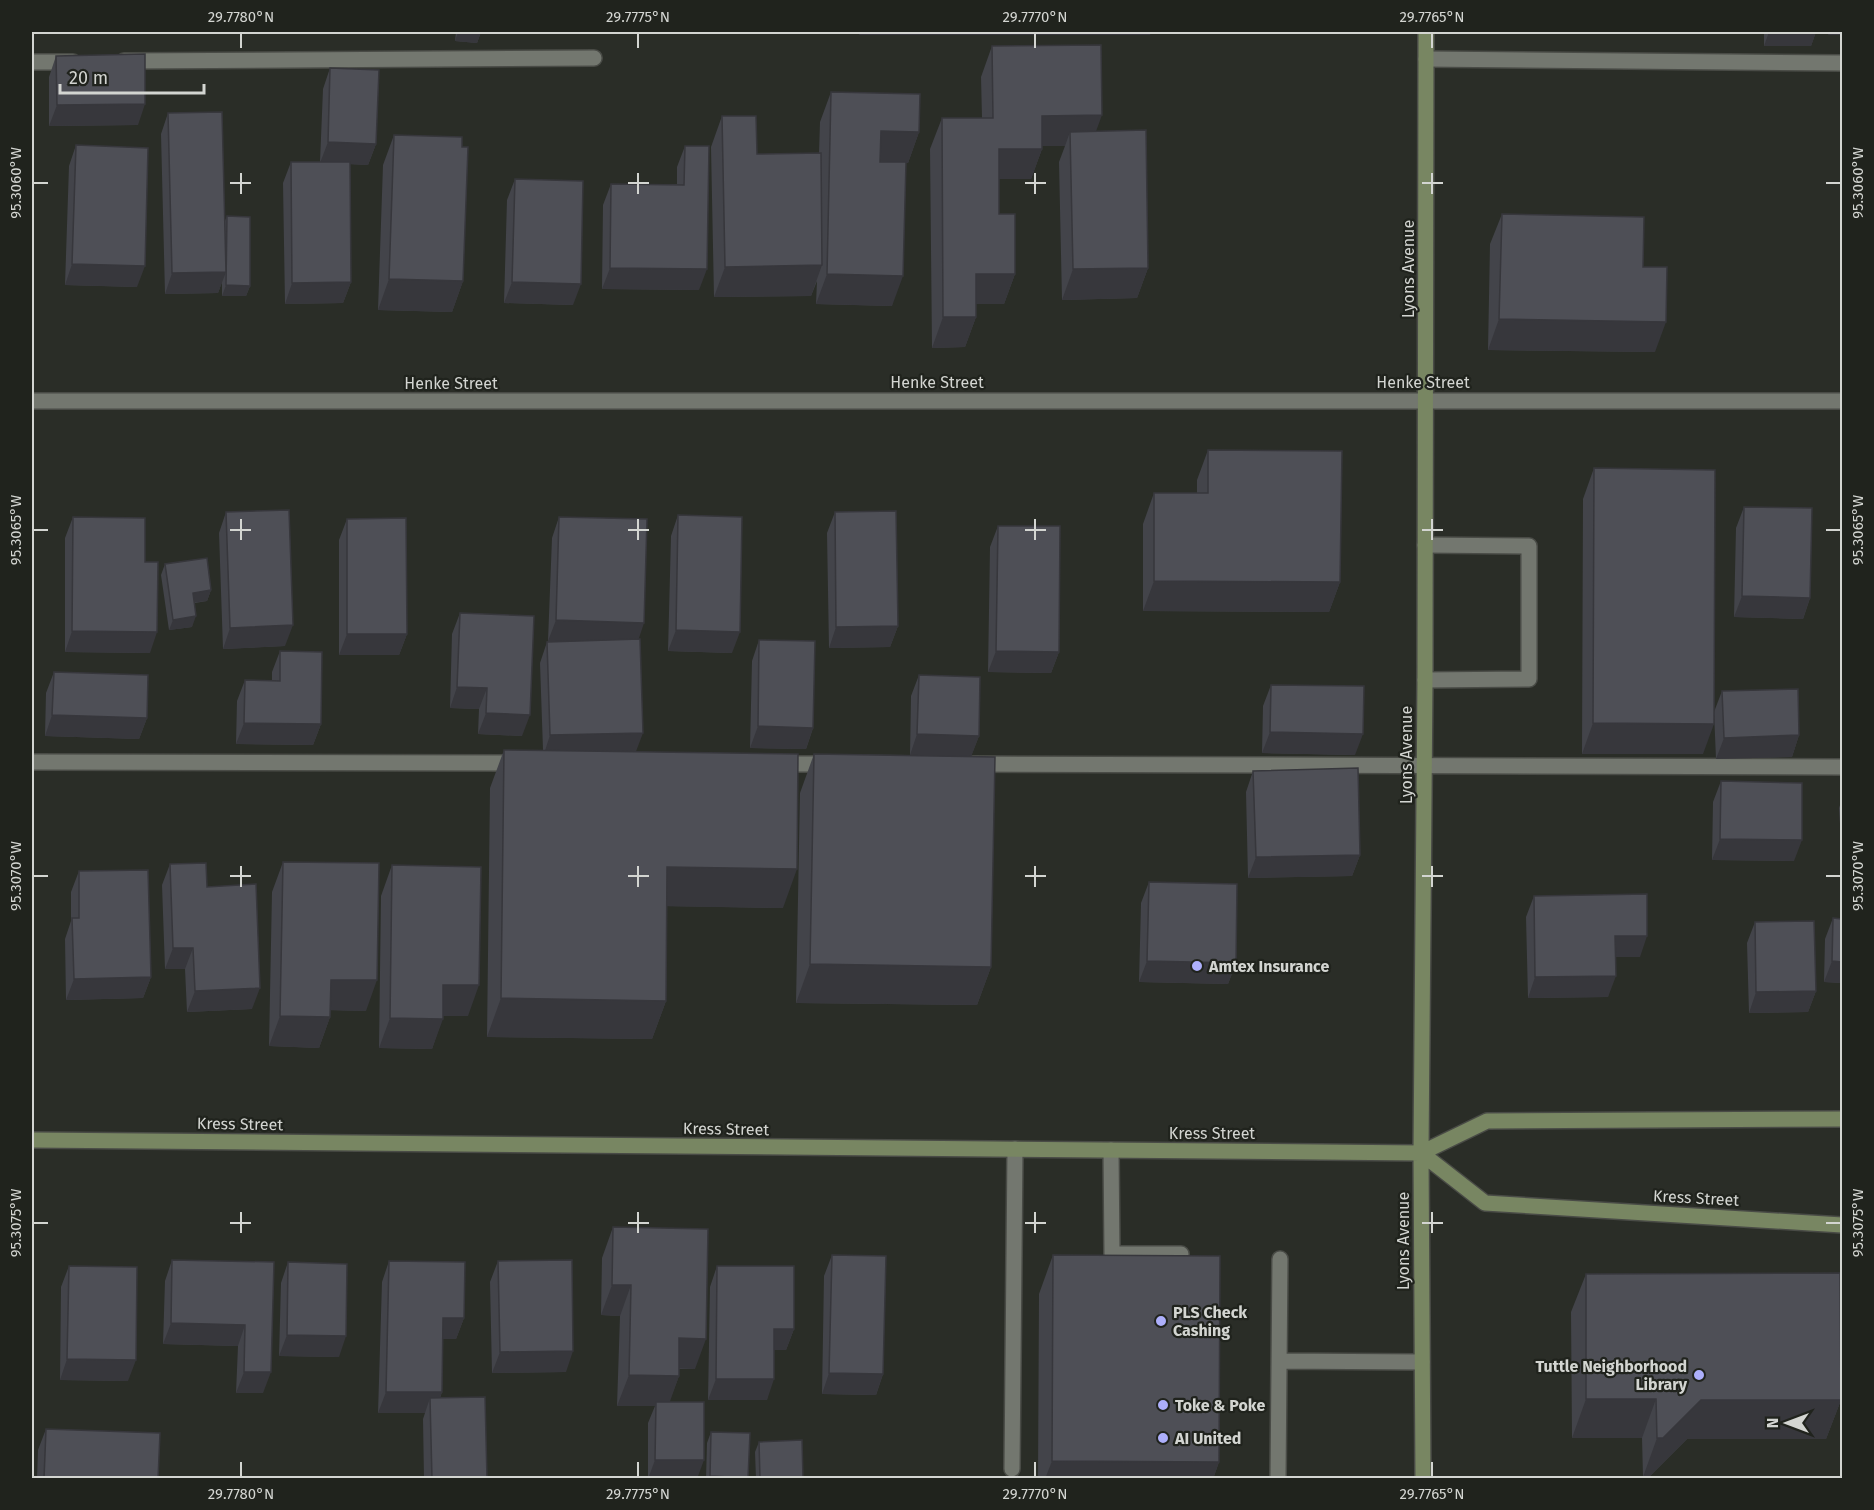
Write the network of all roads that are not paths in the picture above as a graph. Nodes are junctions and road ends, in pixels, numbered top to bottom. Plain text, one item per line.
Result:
1 (1426, 32) edge
2 (594, 58) dead end
3 (1426, 59) junction
4 (32, 62) edge
5 (1842, 63) edge
6 (1425, 400) junction
7 (32, 401) edge
8 (1842, 401) edge
9 (1425, 545) junction
10 (1425, 680) junction
11 (32, 762) edge
12 (531, 763) edge
13 (757, 764) edge
14 (841, 764) edge
15 (960, 764) edge
16 (1424, 766) junction
17 (1842, 766) edge
18 (1842, 1119) edge
19 (32, 1140) edge
20 (1016, 1149) junction
21 (1111, 1150) junction
22 (1420, 1153) junction
23 (1842, 1225) edge
24 (1181, 1254) edge
25 (1280, 1259) dead end
26 (1279, 1361) junction
27 (1422, 1362) junction
28 (1012, 1469) dead end
29 (1278, 1479) edge
30 (1423, 1479) edge

1 - 3 street, Lyons Avenue
2 - 4 street
3 - 5 street
3 - 6 street, Lyons Avenue
6 - 7 street, Henke Street
6 - 8 street, Henke Street
6 - 9 street, Lyons Avenue
9 - 10 street, Lyons Avenue
9 - 10 street
10 - 16 street, Lyons Avenue
11 - 12 street
13 - 14 street
15 - 16 street
16 - 17 street
16 - 22 street, Lyons Avenue
18 - 22 street, Kress Street
19 - 20 street, Kress Street
20 - 21 street, Kress Street
20 - 28 street
21 - 22 street, Kress Street
21 - 24 street
22 - 23 street, Kress Street
22 - 27 street, Lyons Avenue
25 - 26 street
26 - 27 street
26 - 29 street
27 - 30 street, Lyons Avenue

